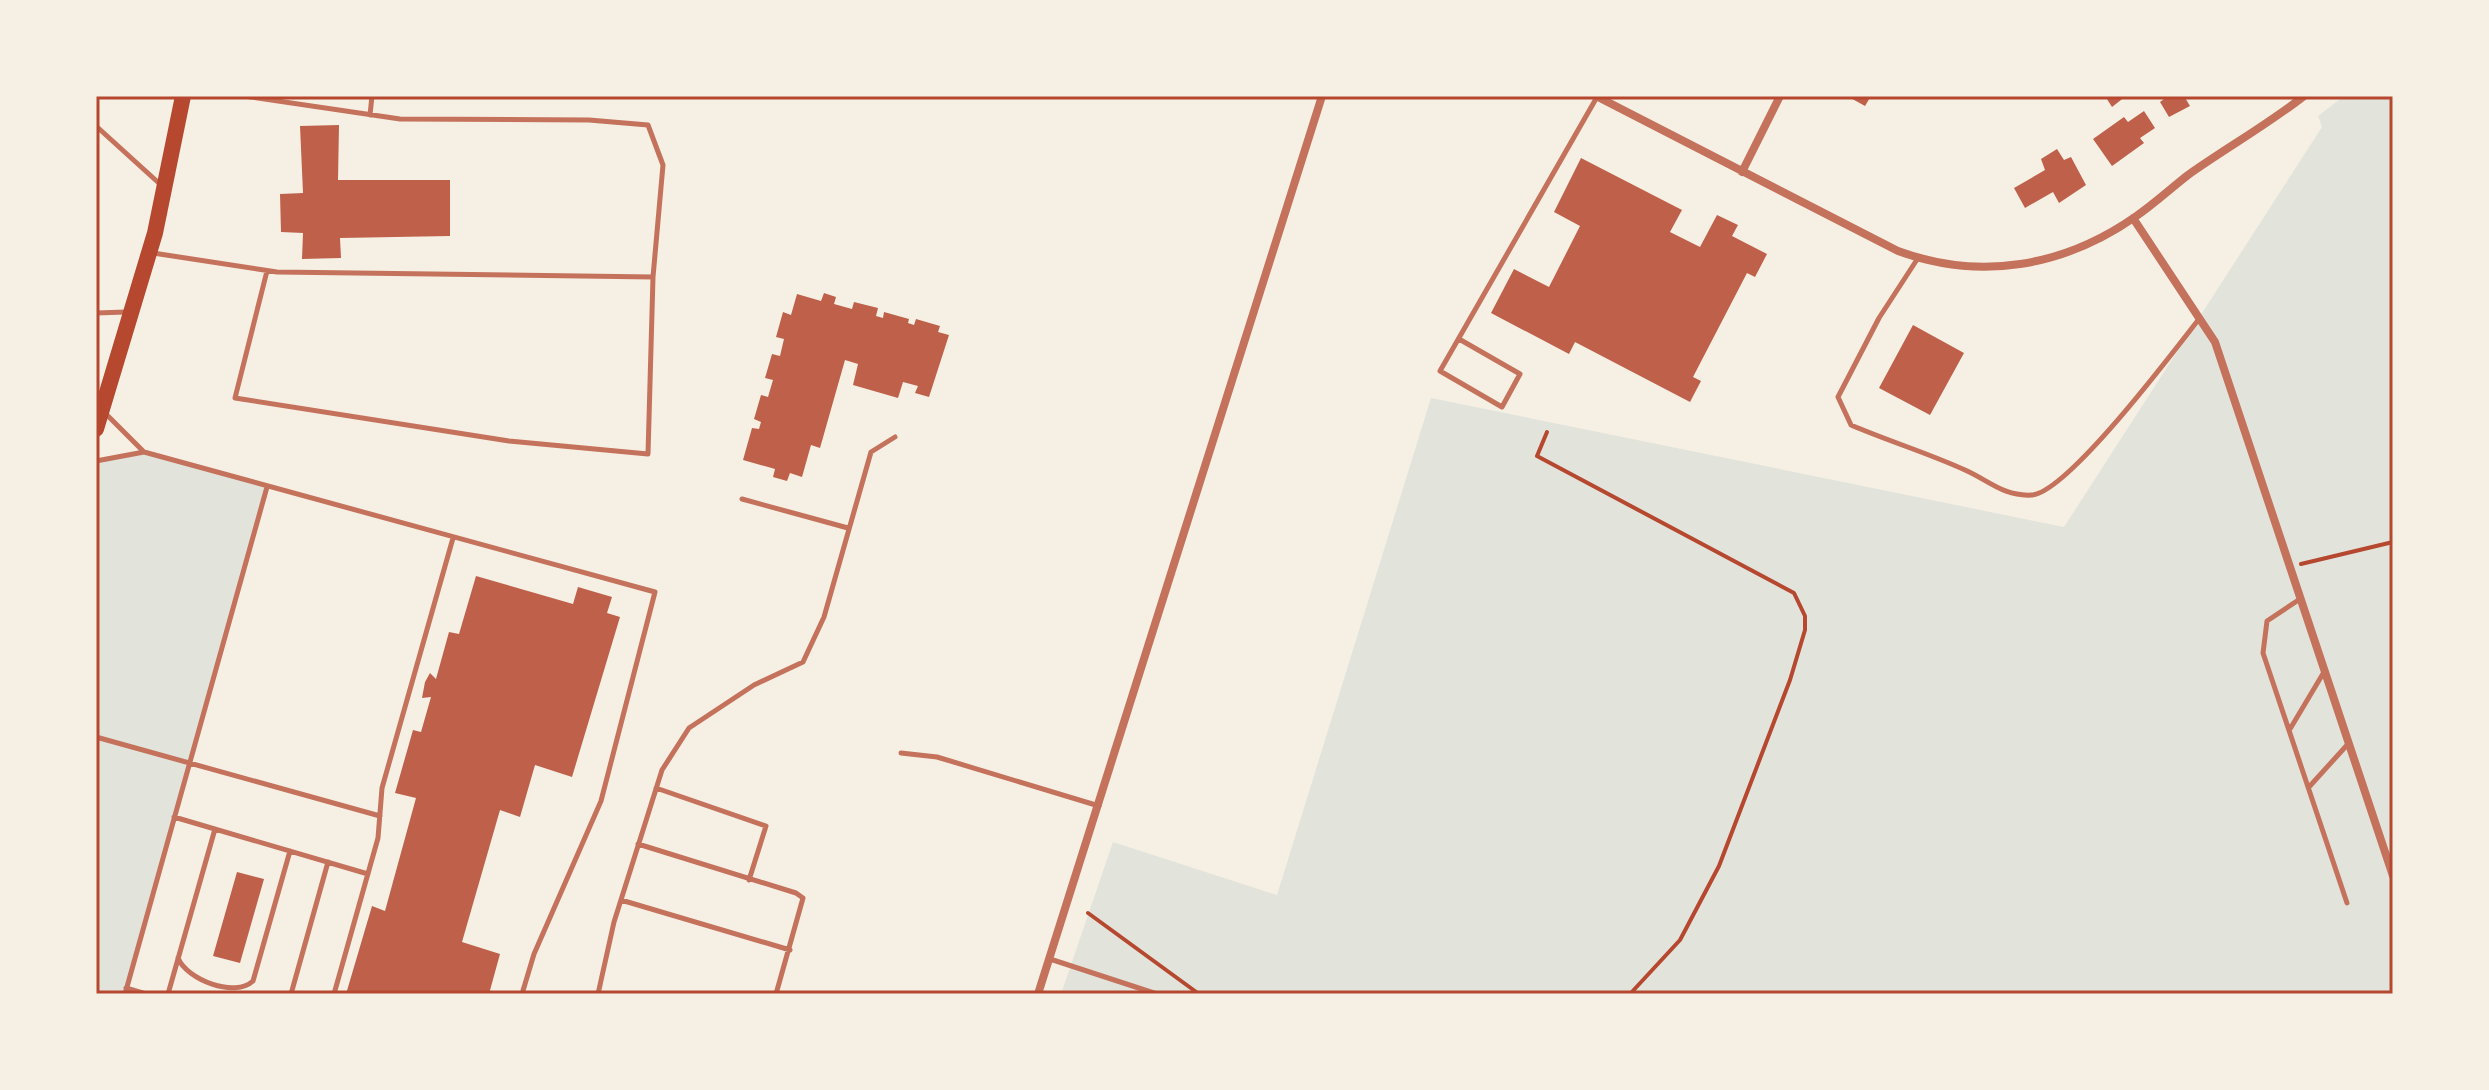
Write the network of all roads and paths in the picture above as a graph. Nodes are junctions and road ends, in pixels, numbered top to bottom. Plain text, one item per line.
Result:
1 (183, 96) edge
2 (244, 96) edge
3 (372, 96) edge
4 (1322, 96) edge
5 (1597, 96) edge
6 (1780, 96) edge
7 (2302, 97) edge
8 (370, 115) junction
9 (96, 126) edge
10 (1742, 172) junction
11 (165, 188) junction
12 (2133, 218) junction
13 (149, 252) junction
14 (1918, 258) junction
15 (267, 271) junction
16 (653, 277) junction
17 (131, 312) junction
18 (96, 313) edge
19 (2200, 318) junction
20 (1459, 339) junction
21 (102, 410) junction
22 (96, 429) edge
23 (1547, 432) dead end
24 (895, 437) dead end
25 (144, 452) junction
26 (96, 461) edge
27 (267, 486) junction
28 (742, 499) dead end
29 (848, 528) junction
30 (453, 538) junction
31 (2393, 542) edge
32 (2290, 567) junction
33 (2301, 598) junction
34 (2325, 671) junction
35 (2289, 730) junction
36 (96, 737) edge
37 (2349, 743) junction
38 (901, 753) dead end
39 (189, 763) junction
40 (656, 788) junction
41 (2309, 788) junction
42 (1099, 806) junction
43 (380, 816) junction
44 (174, 817) junction
45 (215, 829) junction
46 (638, 844) junction
47 (290, 851) junction
48 (328, 862) junction
49 (368, 874) junction
50 (2393, 876) edge
51 (749, 880) junction
52 (621, 900) junction
53 (2347, 903) dead end
54 (1088, 913) dead end
55 (790, 950) junction
56 (178, 958) junction
57 (1050, 959) junction
58 (125, 991) edge
59 (146, 994) edge
60 (168, 994) edge
61 (291, 994) edge
62 (334, 994) edge
63 (522, 994) edge
64 (598, 994) edge
65 (776, 994) edge
66 (1038, 994) edge
67 (1157, 994) edge
68 (1199, 994) edge
69 (1630, 994) edge

1 - 11 highway
2 - 8 lane
3 - 8 lane
4 - 42 street
5 - 10 street
5 - 20 lane
6 - 10 street
7 - 12 street
8 - 16 lane
9 - 11 lane
10 - 14 street
11 - 13 highway
12 - 14 street
12 - 19 street
13 - 15 lane
13 - 17 highway
14 - 19 lane
15 - 16 lane
15 - 16 lane
17 - 18 lane
17 - 21 highway
19 - 32 street
20 - 20 lane
21 - 22 highway
21 - 25 lane
23 - 69 path
24 - 29 lane
25 - 26 lane
25 - 27 lane
27 - 30 lane
27 - 39 lane
28 - 29 lane
29 - 40 lane
30 - 43 lane
30 - 63 lane
31 - 32 path
32 - 33 street
33 - 34 street
33 - 35 lane
34 - 35 lane
34 - 37 street
35 - 41 lane
36 - 39 lane
37 - 41 lane
37 - 50 street
38 - 42 lane
39 - 43 lane
39 - 44 lane
40 - 46 lane
40 - 51 lane
41 - 53 lane
42 - 57 street
43 - 49 lane
44 - 45 lane
44 - 58 lane
45 - 47 lane
45 - 56 lane
46 - 51 lane
46 - 52 lane
47 - 48 lane
47 - 56 lane
48 - 49 lane
48 - 61 lane
49 - 62 lane
51 - 55 lane
52 - 55 lane
52 - 64 lane
54 - 68 path
55 - 65 lane
56 - 60 lane
57 - 66 street
57 - 67 lane
58 - 59 lane

